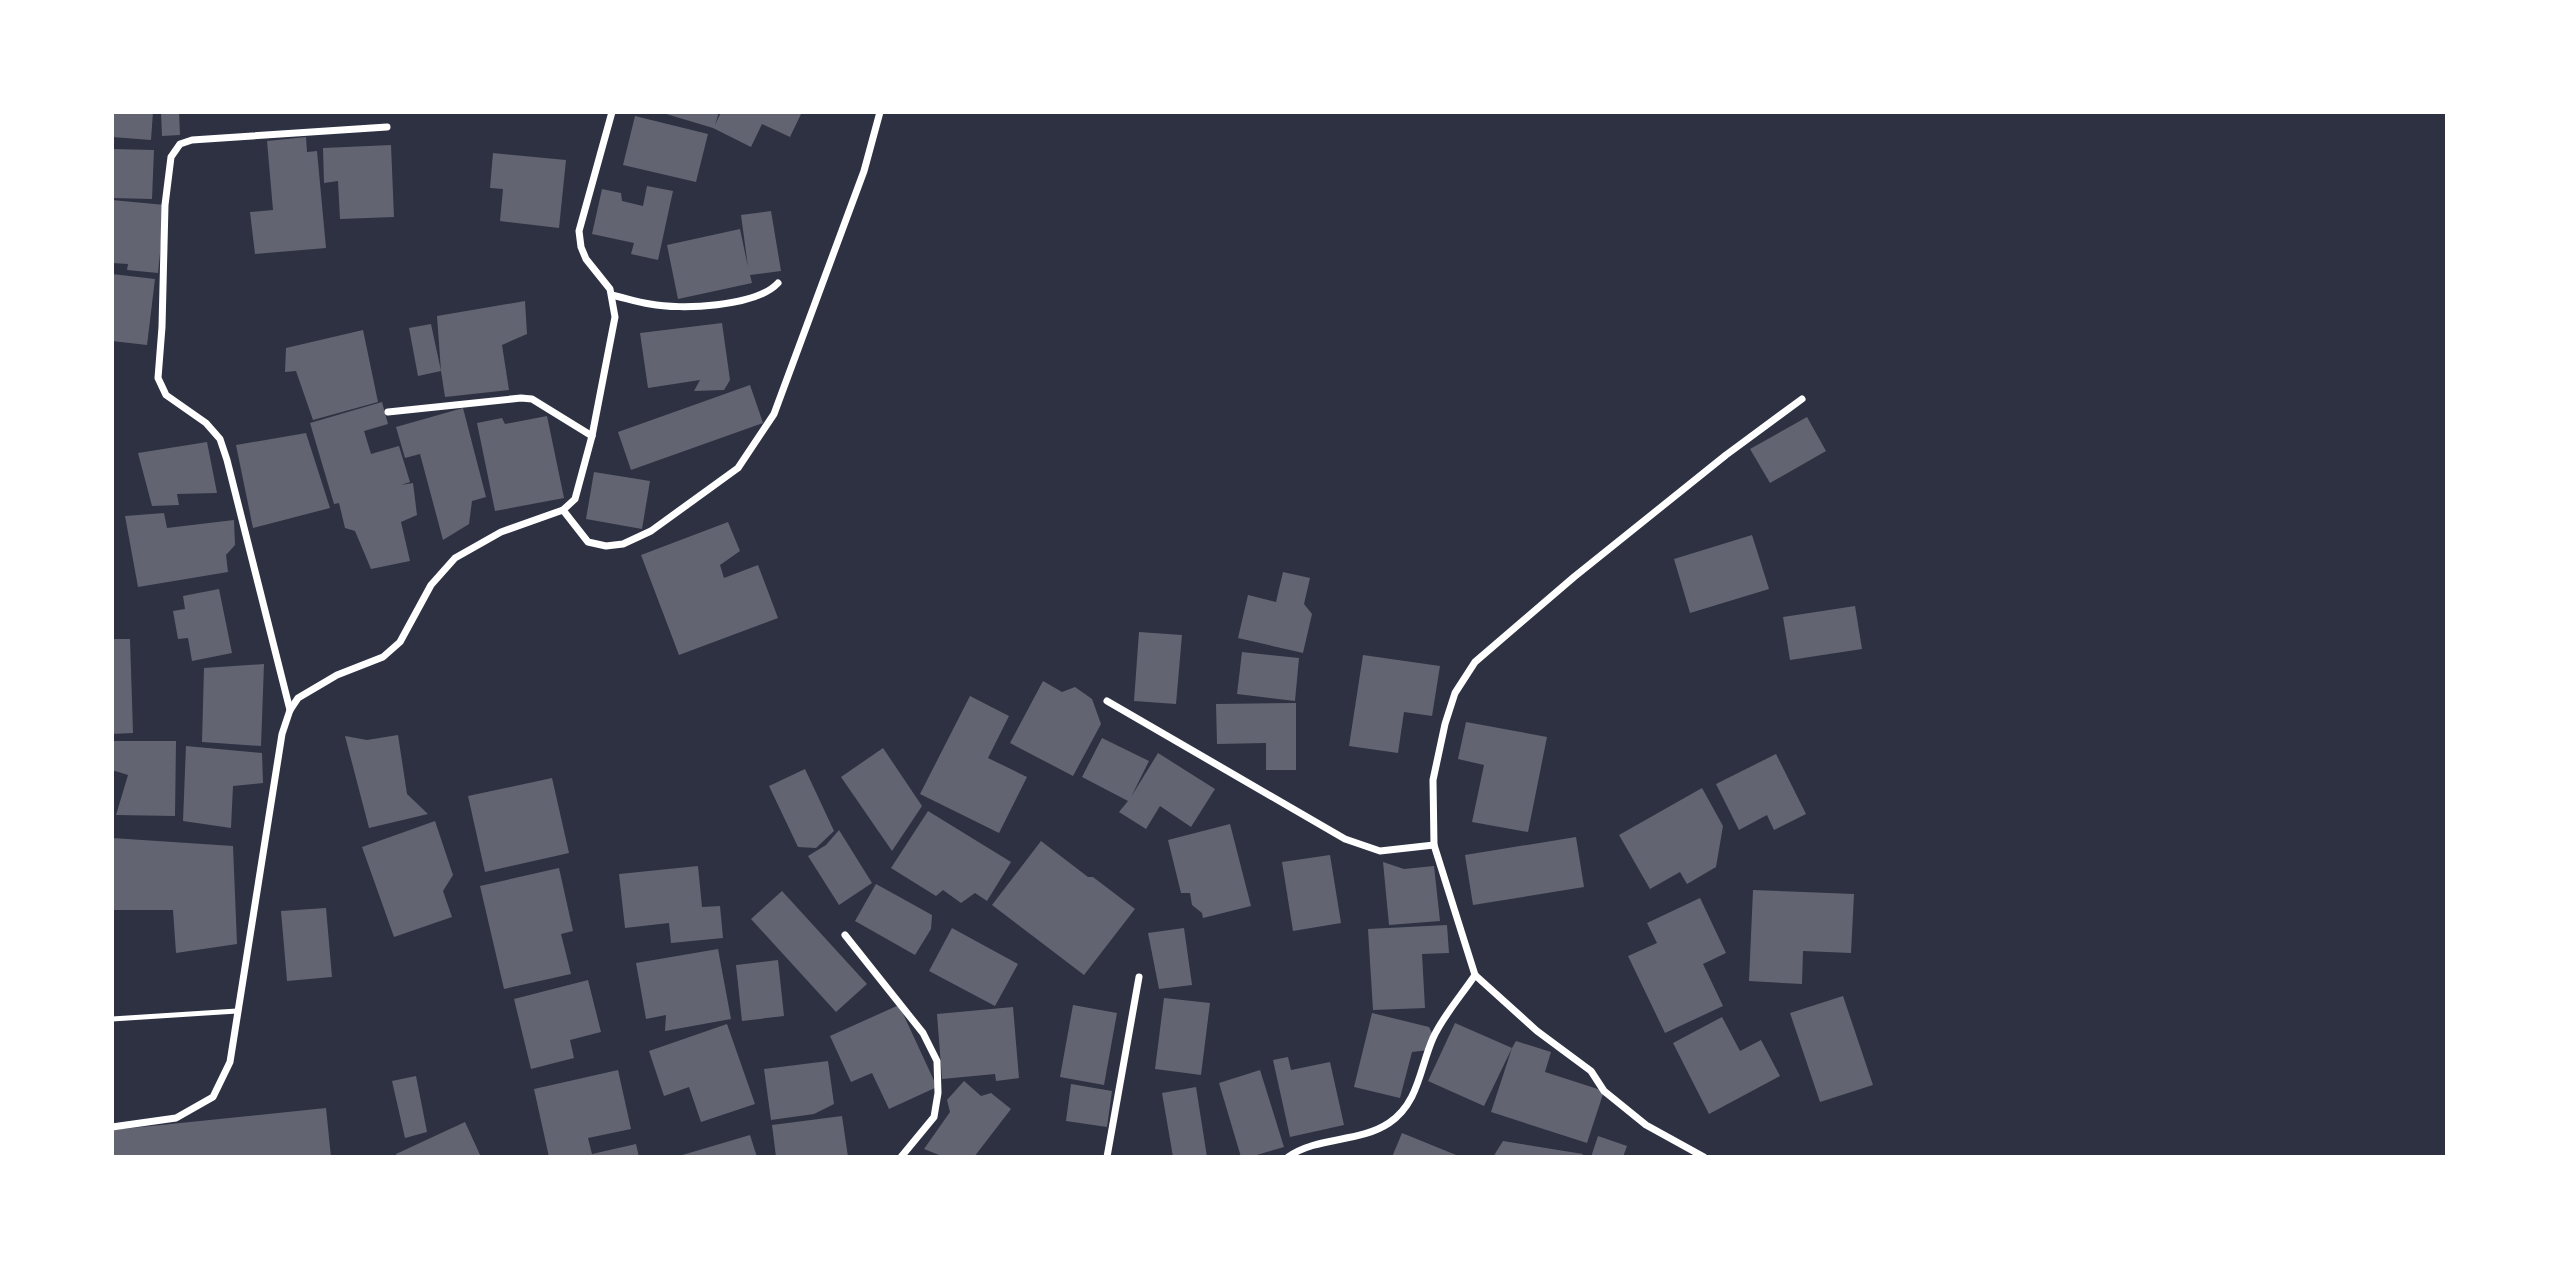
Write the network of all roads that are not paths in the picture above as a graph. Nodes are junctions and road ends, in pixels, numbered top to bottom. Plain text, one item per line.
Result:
1 (612, 112) edge
2 (880, 112) edge
3 (387, 127) dead end
4 (778, 283) dead end
5 (612, 295) junction
6 (1802, 399) dead end
7 (388, 412) dead end
8 (592, 436) junction
9 (563, 510) junction
10 (1107, 701) dead end
11 (290, 710) junction
12 (1434, 845) junction
13 (845, 936) dead end
14 (1475, 975) junction
15 (1139, 977) dead end
16 (237, 1011) junction
17 (112, 1018) edge
18 (112, 1127) edge
19 (901, 1157) edge
20 (1107, 1157) edge
21 (1288, 1157) edge
22 (1704, 1157) edge

1 - 5 street
2 - 9 street
3 - 11 street
4 - 5 street
5 - 8 street
6 - 12 street
7 - 8 street
8 - 9 street
9 - 11 street
10 - 12 street
11 - 16 street
12 - 14 street
13 - 19 street
14 - 21 street
14 - 22 street
15 - 20 street
16 - 17 lane
16 - 18 street

